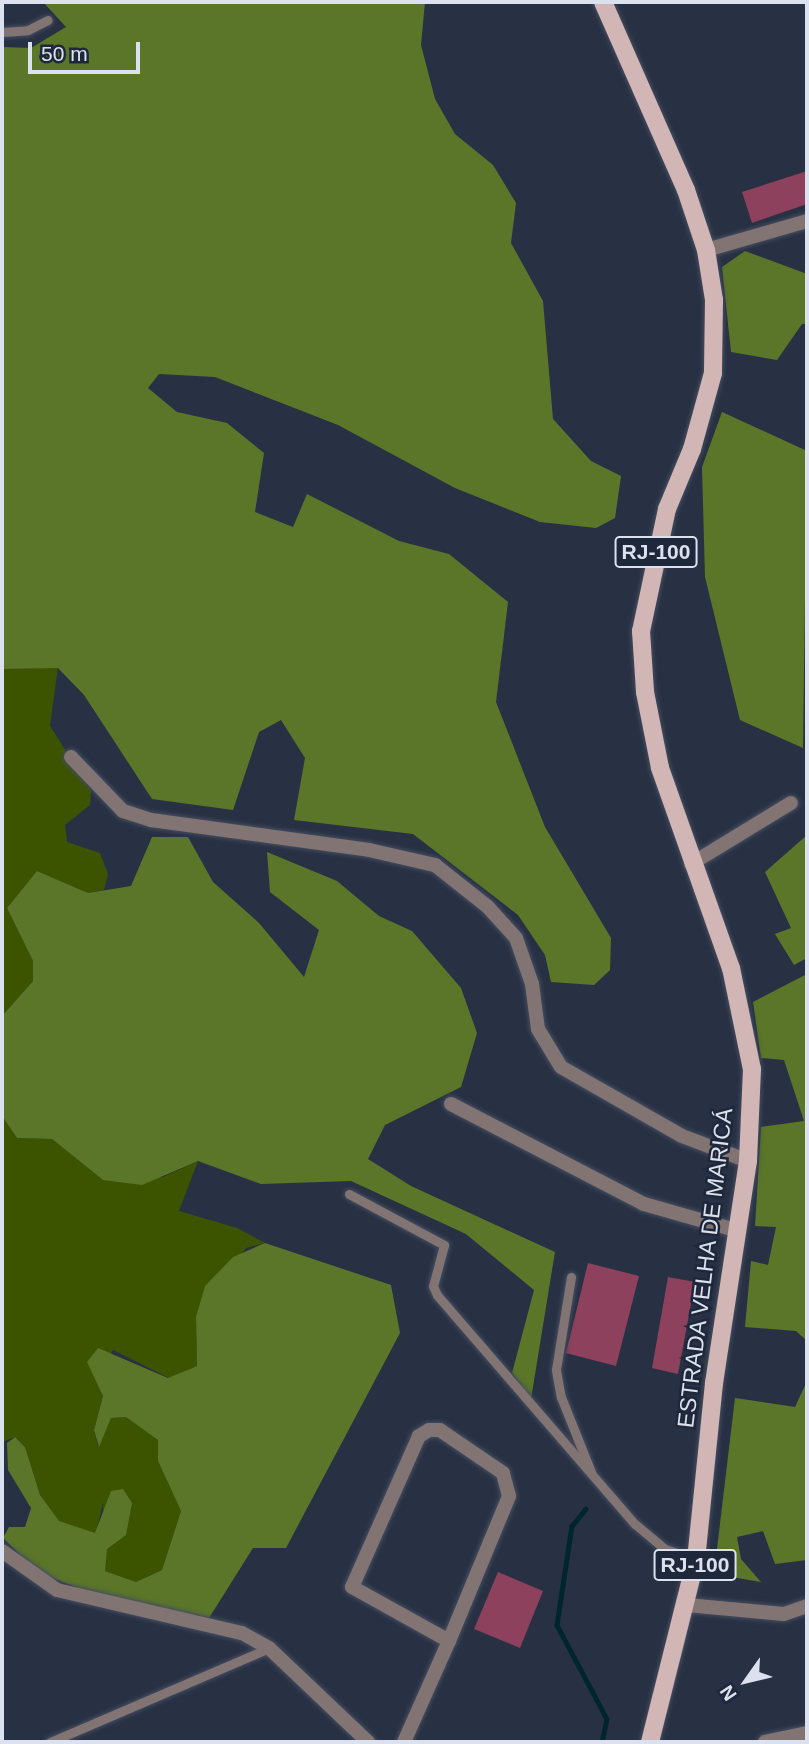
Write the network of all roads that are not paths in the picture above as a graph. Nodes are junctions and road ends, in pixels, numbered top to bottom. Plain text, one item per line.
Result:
1 (603, 2) edge
2 (48, 20) dead end
3 (2, 32) edge
4 (807, 221) edge
5 (706, 250) junction
6 (71, 757) dead end
7 (791, 803) dead end
8 (691, 864) junction
9 (451, 1104) dead end
10 (748, 1161) junction
11 (349, 1194) dead end
12 (734, 1230) junction
13 (571, 1277) dead end
14 (593, 1476) junction
15 (2, 1551) edge
16 (696, 1559) junction
17 (687, 1605) junction
18 (807, 1606) edge
19 (449, 1641) junction
20 (268, 1648) junction
21 (807, 1733) edge
22 (50, 1742) edge
23 (368, 1742) edge
24 (404, 1742) edge
25 (650, 1742) edge
26 (765, 1742) edge

1 - 5 main road, ESTRADA VELHA DE MARICÁ / RJ-100
2 - 3 lane
4 - 5 street
5 - 8 main road, ESTRADA VELHA DE MARICÁ / RJ-100
6 - 10 street
7 - 8 street
8 - 10 main road, ESTRADA VELHA DE MARICÁ / RJ-100
9 - 12 street
10 - 12 main road, ESTRADA VELHA DE MARICÁ / RJ-100
11 - 14 lane
12 - 16 main road, ESTRADA VELHA DE MARICÁ / RJ-100
13 - 14 lane
14 - 16 lane
15 - 20 street
16 - 17 main road, ESTRADA VELHA DE MARICÁ / RJ-100
17 - 18 street
17 - 25 main road, ESTRADA VELHA DE MARICÁ / RJ-100
19 - 19 street
19 - 24 street
20 - 22 lane
20 - 23 street
21 - 26 street

